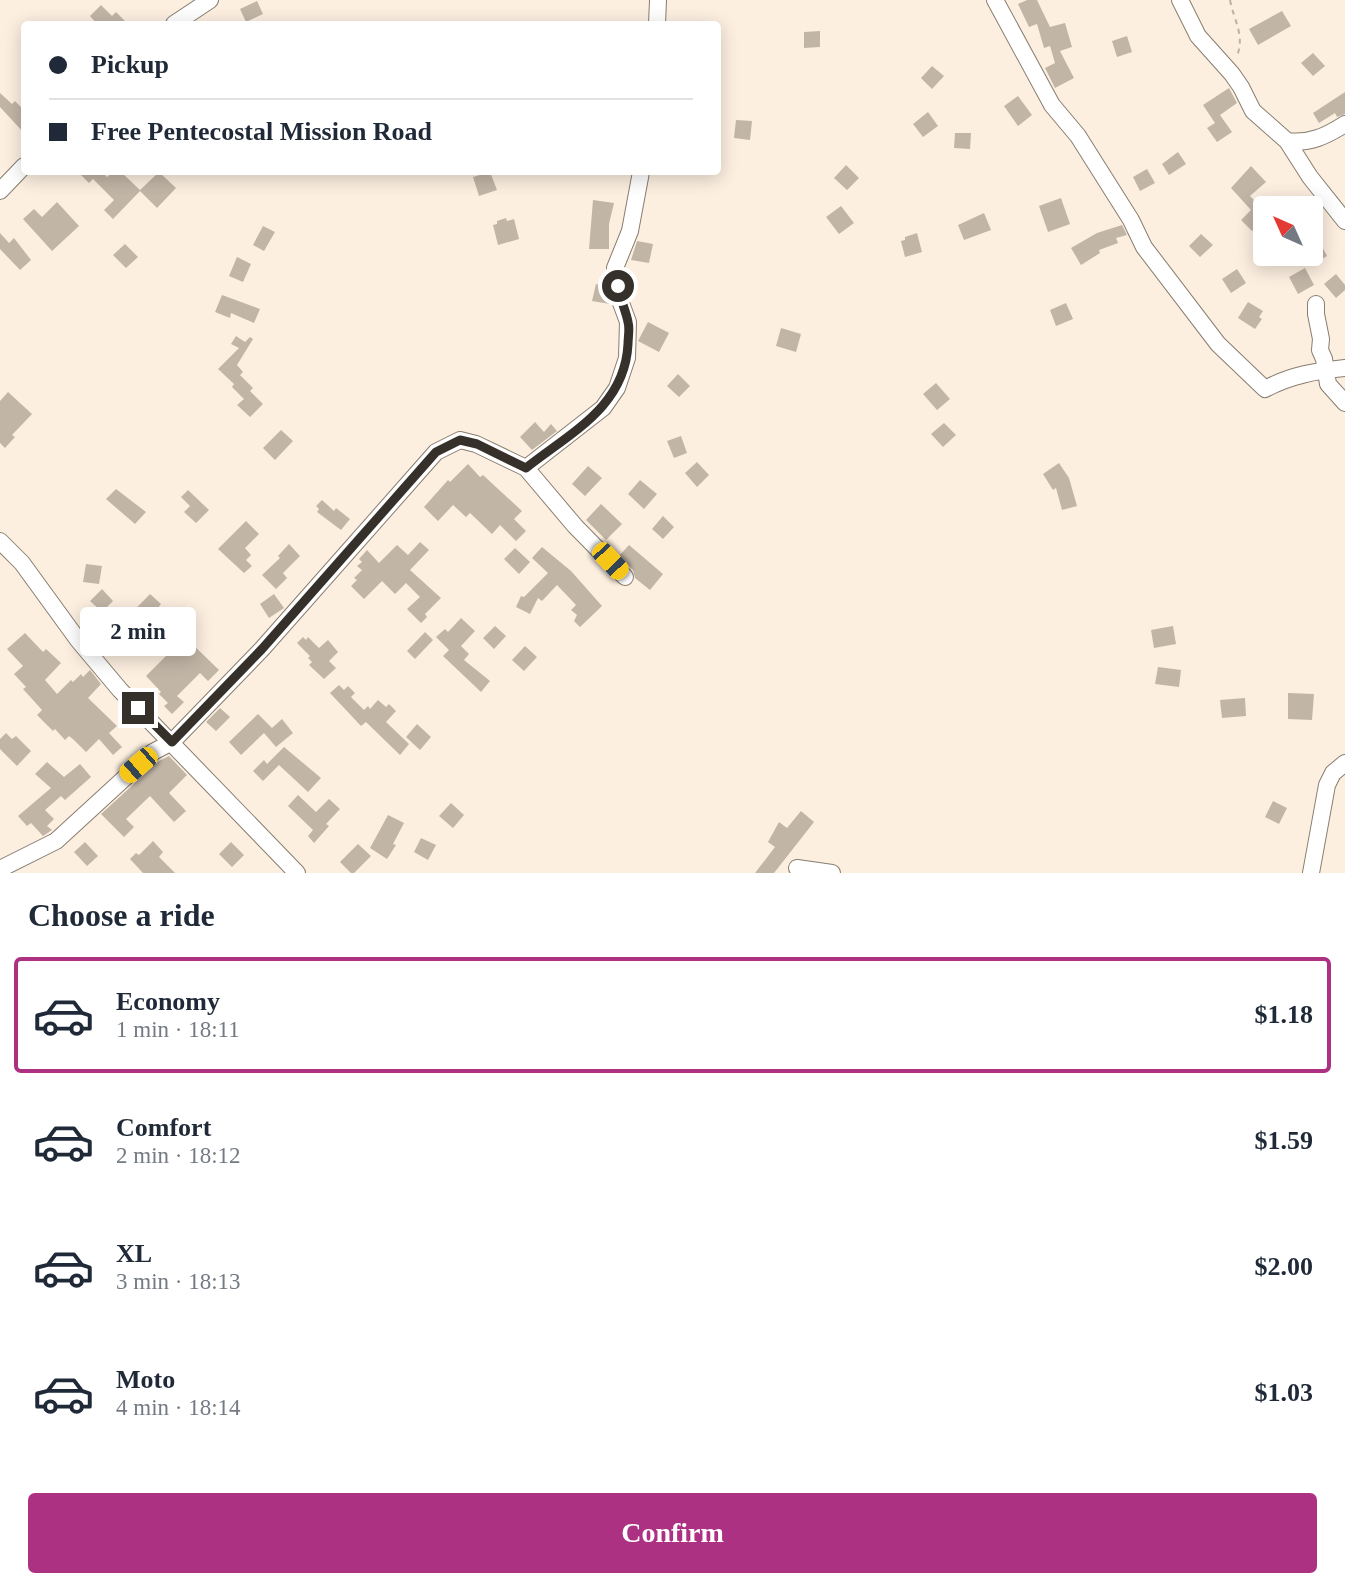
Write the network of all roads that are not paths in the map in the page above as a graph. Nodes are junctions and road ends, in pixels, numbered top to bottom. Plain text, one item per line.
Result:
1 (658, 0) edge
2 (995, 0) edge
3 (1180, 0) edge
4 (201, 2) edge
5 (178, 21) edge
6 (657, 21) edge
7 (1345, 124) edge
8 (1287, 141) junction
9 (21, 169) edge
10 (640, 175) edge
11 (0, 191) edge
12 (1345, 221) edge
13 (1316, 304) dead end
14 (1345, 368) edge
15 (1325, 370) junction
16 (1345, 403) edge
17 (526, 468) junction
18 (0, 541) edge
19 (625, 577) dead end
20 (172, 742) junction
21 (1345, 763) edge
22 (797, 868) dead end
23 (0, 869) edge
24 (298, 873) edge
25 (832, 873) edge
26 (1311, 873) edge

1 - 6 street
2 - 15 street
3 - 8 street
4 - 5 street
7 - 8 street
8 - 12 street
9 - 11 street
10 - 17 street
13 - 15 street
14 - 15 street
15 - 16 street
17 - 19 street
17 - 20 street
18 - 20 street
20 - 23 street
20 - 24 street
21 - 26 street
22 - 25 street

